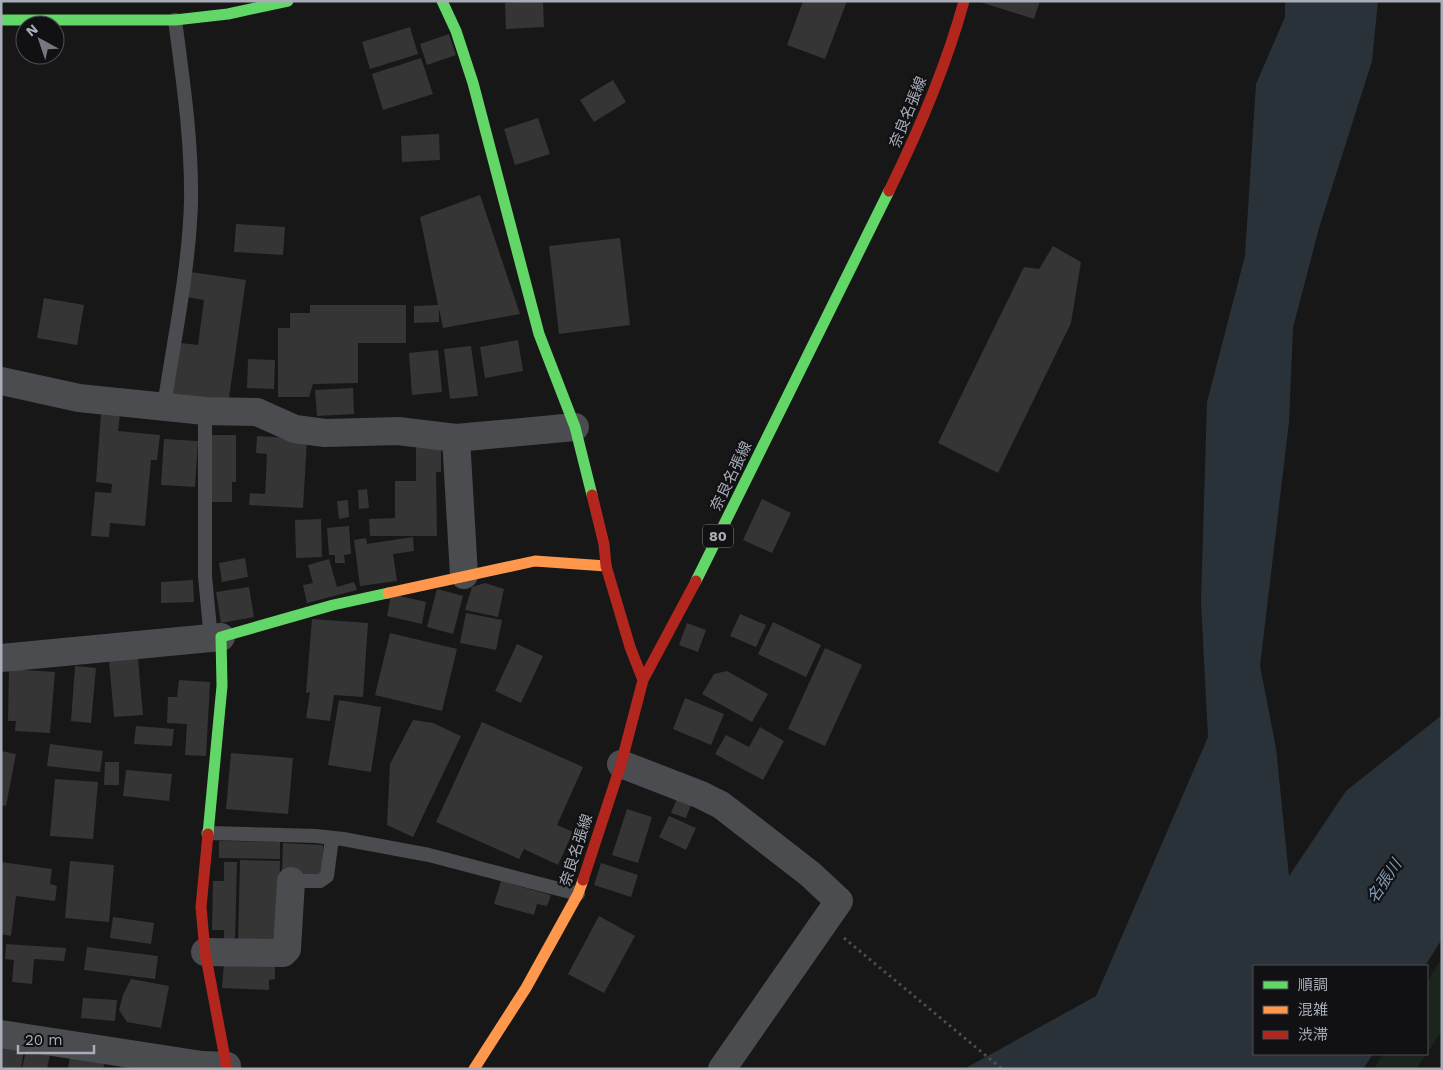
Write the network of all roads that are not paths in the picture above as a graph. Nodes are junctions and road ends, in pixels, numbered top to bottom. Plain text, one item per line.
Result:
1 (288, 1) edge
2 (442, 1) edge
3 (964, 1) edge
4 (175, 20) junction
5 (2, 25) edge
6 (1, 381) edge
7 (164, 406) junction
8 (205, 411) junction
9 (575, 427) junction
10 (456, 438) junction
11 (606, 566) junction
12 (464, 575) junction
13 (214, 637) junction
14 (1, 658) edge
15 (642, 680) junction
16 (620, 764) junction
17 (208, 833) junction
18 (332, 838) junction
19 (291, 881) joint
20 (578, 894) junction
21 (205, 952) junction
22 (1, 1034) edge
23 (227, 1067) edge
24 (474, 1069) edge
25 (722, 1069) edge

1 - 4 street
2 - 9 street
3 - 15 street, 奈良名張線 / 80
4 - 5 street
4 - 7 lane
6 - 7 street
7 - 8 street
8 - 10 street
8 - 13 lane
9 - 10 street
9 - 11 street
10 - 12 street
11 - 12 street
11 - 15 street
12 - 13 street
13 - 14 street
13 - 17 street
15 - 16 street, 奈良名張線 / 80
16 - 20 street, 奈良名張線 / 80
16 - 25 street
17 - 18 lane
17 - 21 street
18 - 19 lane
18 - 20 lane
19 - 21 street
20 - 24 street, 奈良名張線 / 80
21 - 23 street
22 - 23 street

